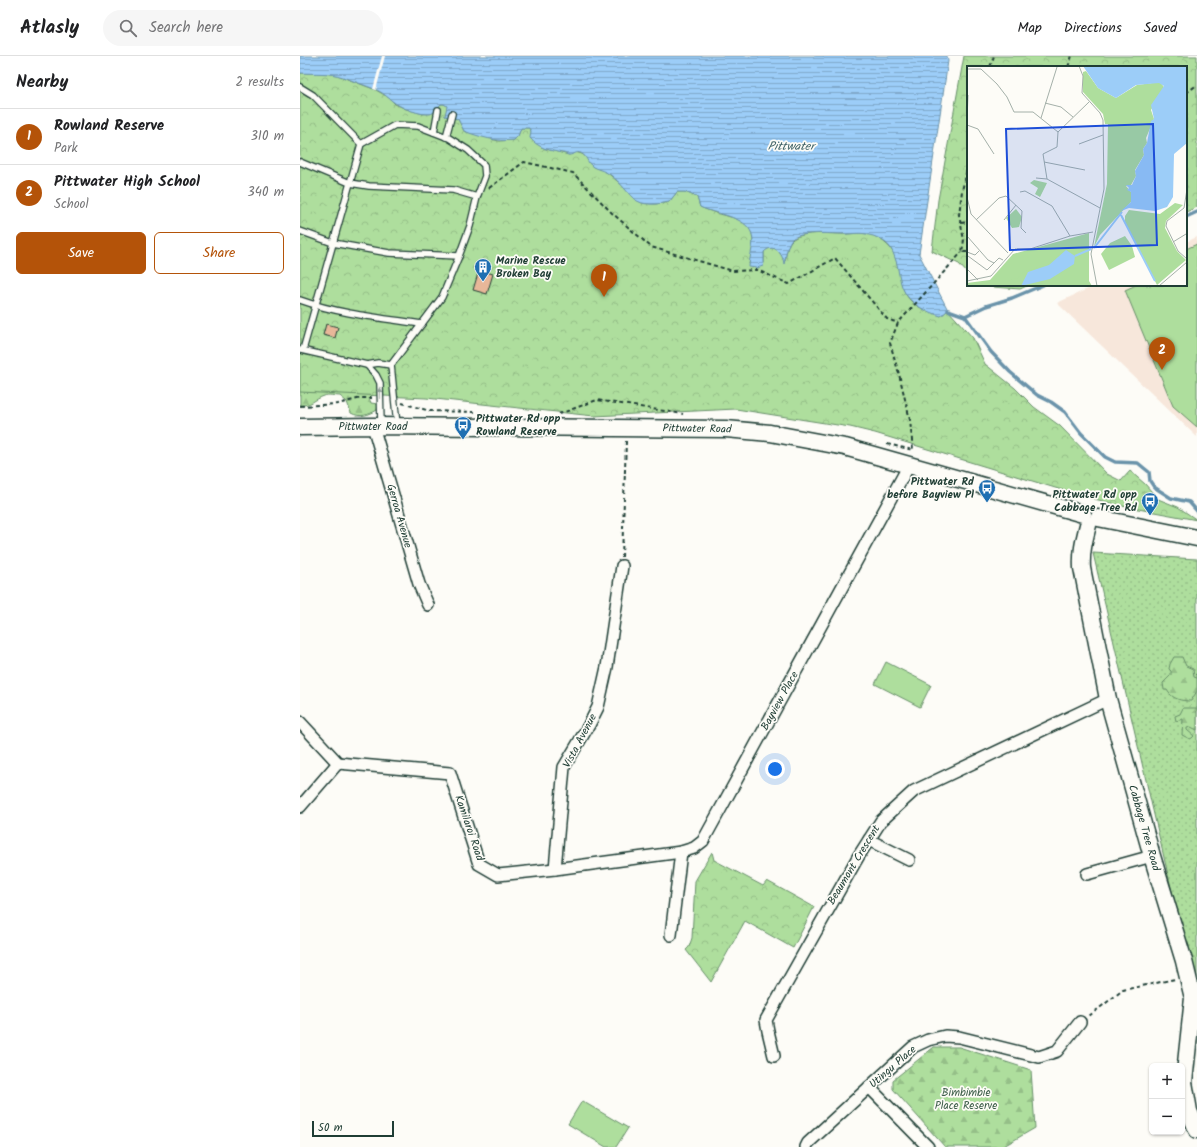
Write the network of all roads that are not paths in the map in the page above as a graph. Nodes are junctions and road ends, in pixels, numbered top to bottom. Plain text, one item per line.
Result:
1 (300, 88) edge
2 (438, 110) dead end
3 (452, 114) dead end
4 (434, 132) junction
5 (446, 137) junction
6 (361, 144) junction
7 (300, 162) edge
8 (350, 183) junction
9 (476, 197) junction
10 (300, 231) edge
11 (333, 243) junction
12 (459, 256) junction
13 (300, 300) edge
14 (316, 306) junction
15 (422, 324) junction
16 (302, 350) edge
17 (367, 365) junction
18 (391, 365) junction
19 (300, 426) edge
20 (384, 426) junction
21 (909, 465) junction
22 (1090, 519) junction
23 (1193, 538) edge
24 (622, 566) road end
25 (428, 605) dead end
26 (1108, 699) junction
27 (300, 722) edge
28 (338, 764) junction
29 (300, 807) edge
30 (869, 840) junction
31 (681, 852) junction
32 (1152, 856) junction
33 (909, 860) dead end
34 (555, 869) junction
35 (1087, 874) dead end
36 (671, 935) dead end
37 (1080, 1022) road end
38 (774, 1056) dead end
39 (869, 1087) junction
40 (1197, 1130) edge
41 (806, 1147) edge
42 (928, 1147) edge

1 - 6 lane
2 - 4 lane
3 - 5 lane
4 - 5 lane
4 - 6 lane
5 - 9 lane
6 - 8 lane
7 - 8 lane
8 - 9 lane
8 - 11 lane
9 - 12 lane
10 - 11 lane
11 - 12 lane
11 - 14 lane
12 - 15 lane
13 - 14 lane
14 - 15 lane
14 - 16 lane
15 - 18 lane
16 - 17 lane
17 - 18 lane
20 -> 17 lane
18 - 20 lane
19 - 20 main road, Pittwater Road
20 - 21 main road, Pittwater Road
20 - 25 street, Gerroa Avenue
21 - 22 main road, Pittwater Road
21 - 31 street, Bayview Place
22 - 23 main road, Pittwater Road
22 - 26 main road, Cabbage Tree Road
24 - 34 street, Vista Avenue
26 - 30 street, Beaumont Crescent
26 - 32 main road, Cabbage Tree Road
27 - 28 street
28 - 29 street
28 - 34 street, Kamilaroi Road
30 - 33 street
30 - 38 street, Beaumont Crescent
31 - 34 street, Kamilaroi Road
31 - 36 street
32 - 35 street
32 - 40 main road, Cabbage Tree Road
37 - 39 street, Utingu Place
39 - 41 street, Utingu Place
39 - 42 street

